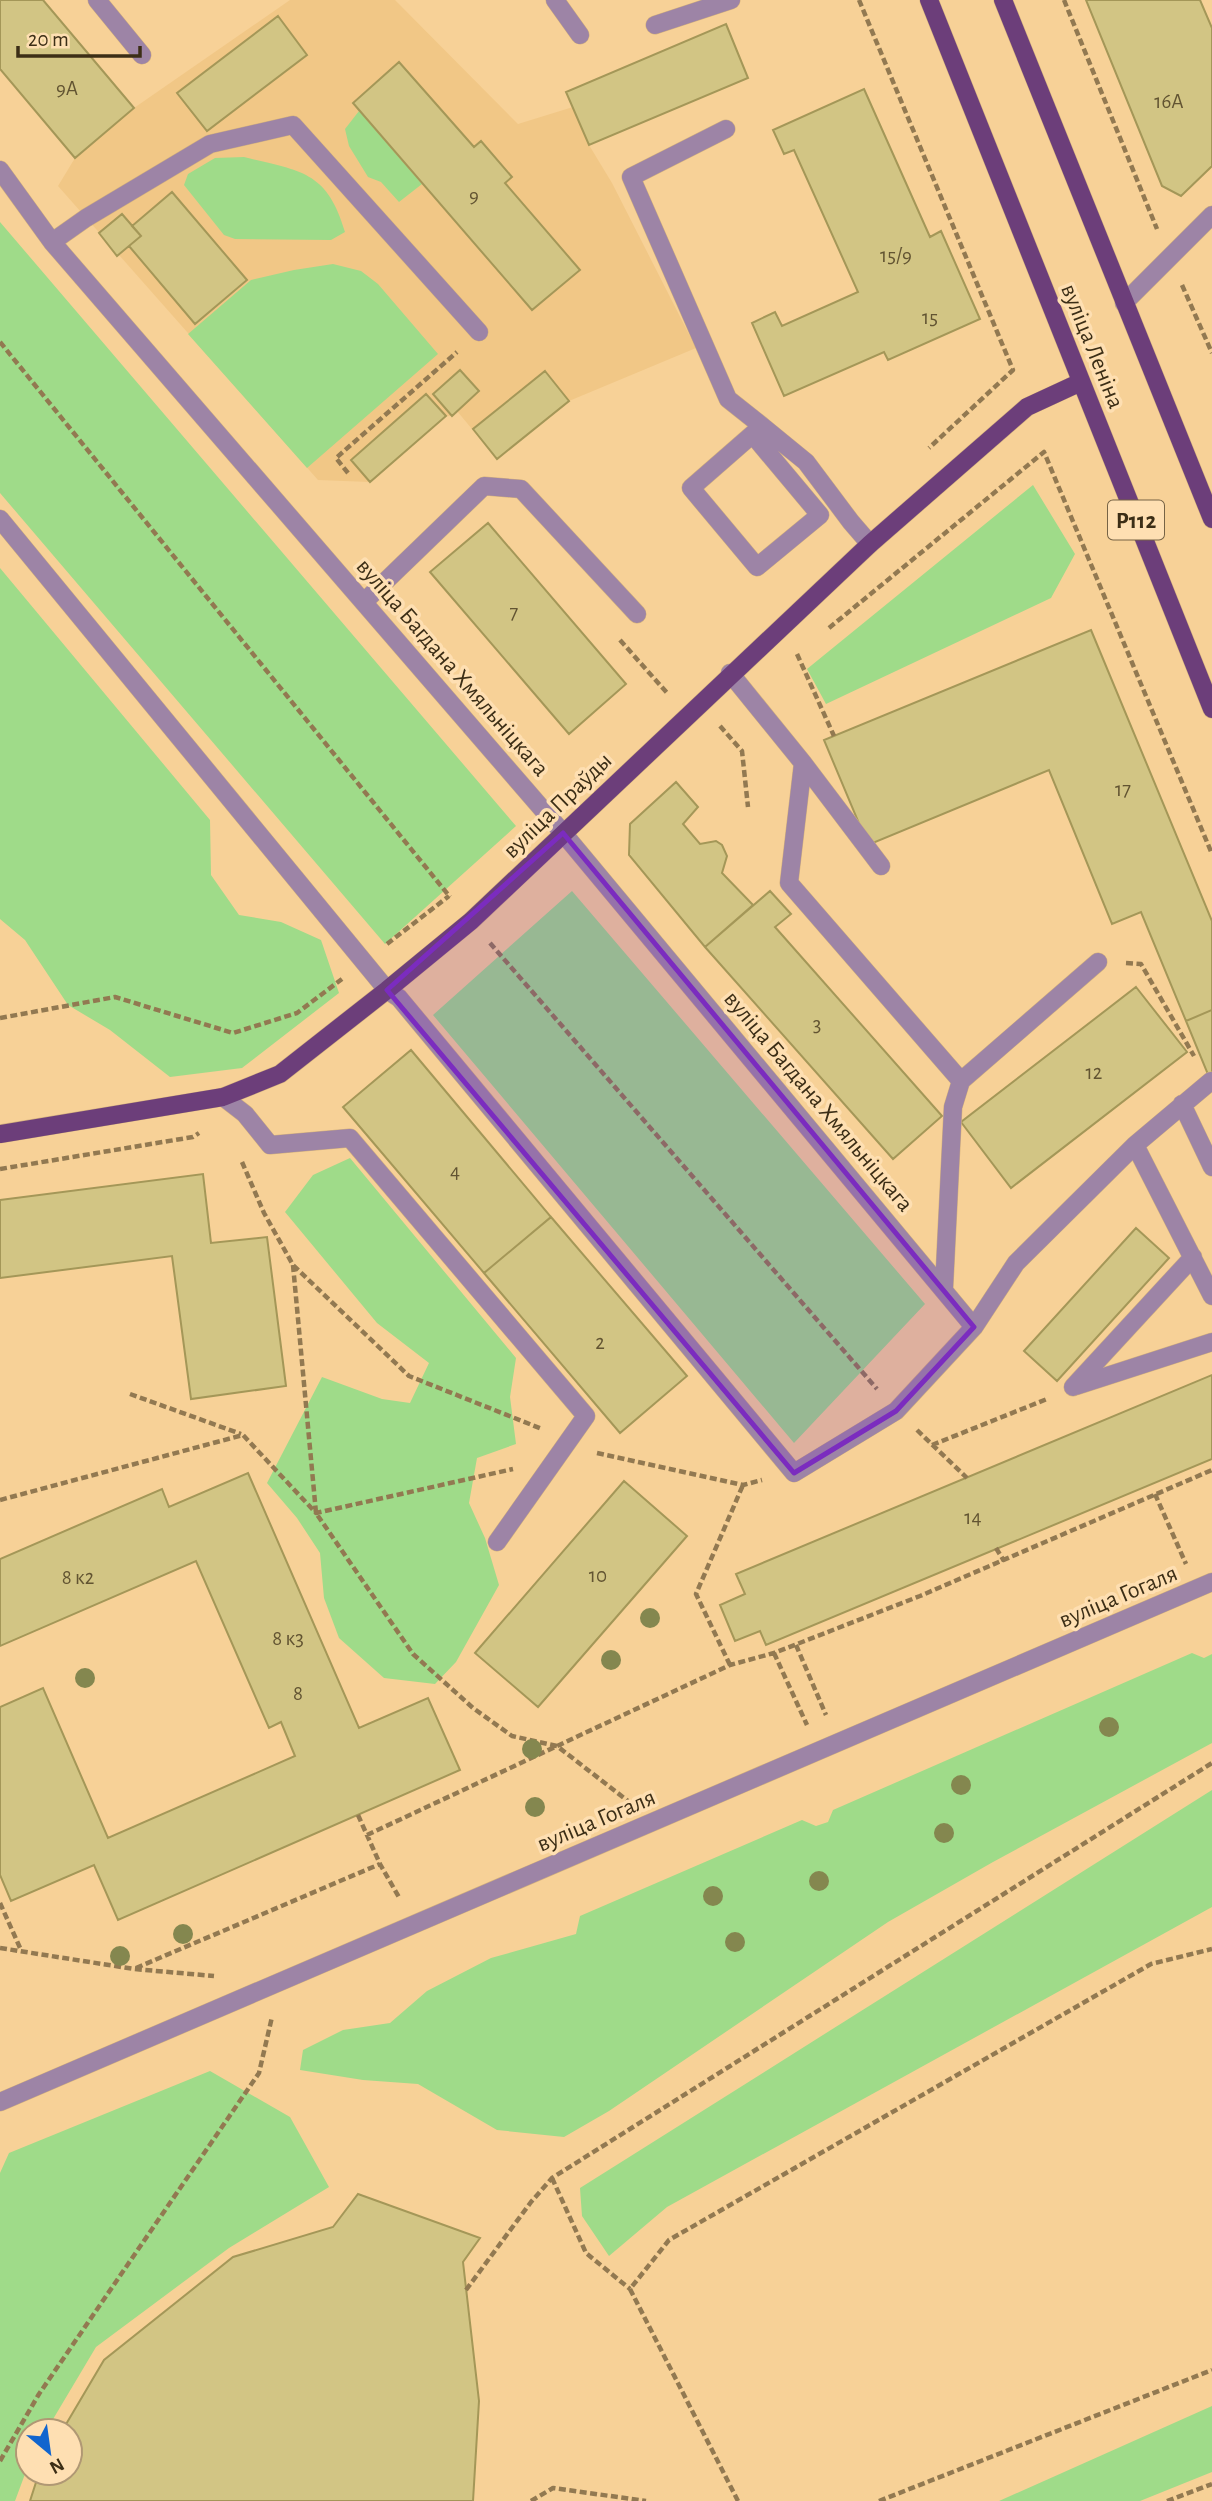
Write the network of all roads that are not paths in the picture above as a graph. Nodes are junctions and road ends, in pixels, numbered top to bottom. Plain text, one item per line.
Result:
1 (97, 0) edge
2 (555, 0) edge
3 (732, 0) edge
4 (929, 0) edge
5 (1003, 0) edge
6 (654, 25) dead end
7 (580, 35) dead end
8 (142, 55) dead end
9 (726, 129) dead end
10 (0, 170) edge
11 (1212, 215) edge
12 (52, 242) junction
13 (1124, 303) junction
14 (480, 332) road end
15 (1081, 382) junction
16 (757, 430) junction
17 (1212, 519) edge
18 (1, 522) edge
19 (870, 544) junction
20 (365, 601) junction
21 (637, 614) dead end
22 (730, 673) junction
23 (1212, 709) edge
24 (803, 763) junction
25 (563, 833) junction
26 (881, 866) dead end
27 (1098, 962) road end
28 (387, 990) junction
29 (961, 1081) junction
30 (1208, 1083) edge
31 (223, 1097) junction
32 (1182, 1104) junction
33 (0, 1134) edge
34 (1135, 1145) junction
35 (1212, 1167) edge
36 (1193, 1257) junction
37 (944, 1288) junction
38 (1212, 1296) edge
39 (974, 1327) junction
40 (1212, 1342) edge
41 (497, 1542) dead end
42 (1205, 1586) edge
43 (0, 2102) edge

1 - 8 street
2 - 7 street
3 - 6 street
4 - 15 main road, вуліца Леніна / Р112
5 - 13 main road, вуліца Леніна
9 - 16 street
10 - 12 street, вуліца Багдана Хмяльніцкага
11 - 13 street
12 - 14 street
12 - 20 street, вуліца Багдана Хмяльніцкага
13 - 17 main road, вуліца Леніна
15 - 19 main road, вуліца Праўды
15 - 23 main road, вуліца Леніна / Р112
16 - 16 street
16 - 19 street
18 - 28 street
19 - 22 main road, вуліца Праўды
20 - 21 street
20 - 25 street, вуліца Багдана Хмяльніцкага
22 - 24 street
22 - 25 main road, вуліца Праўды
24 - 26 street
24 - 29 street
25 - 28 main road, вуліца Праўды
25 - 37 street, вуліца Багдана Хмяльніцкага
27 - 29 street
28 - 31 main road, вуліца Праўды
28 - 39 street
29 - 37 street
30 - 32 street
31 - 33 main road, вуліца Праўды
31 - 41 street
32 - 34 street
32 - 35 street
34 - 36 street
34 - 39 street
36 - 38 street
36 - 40 street
37 - 39 street, вуліца Багдана Хмяльніцкага
42 - 43 street, вуліца Гогаля

